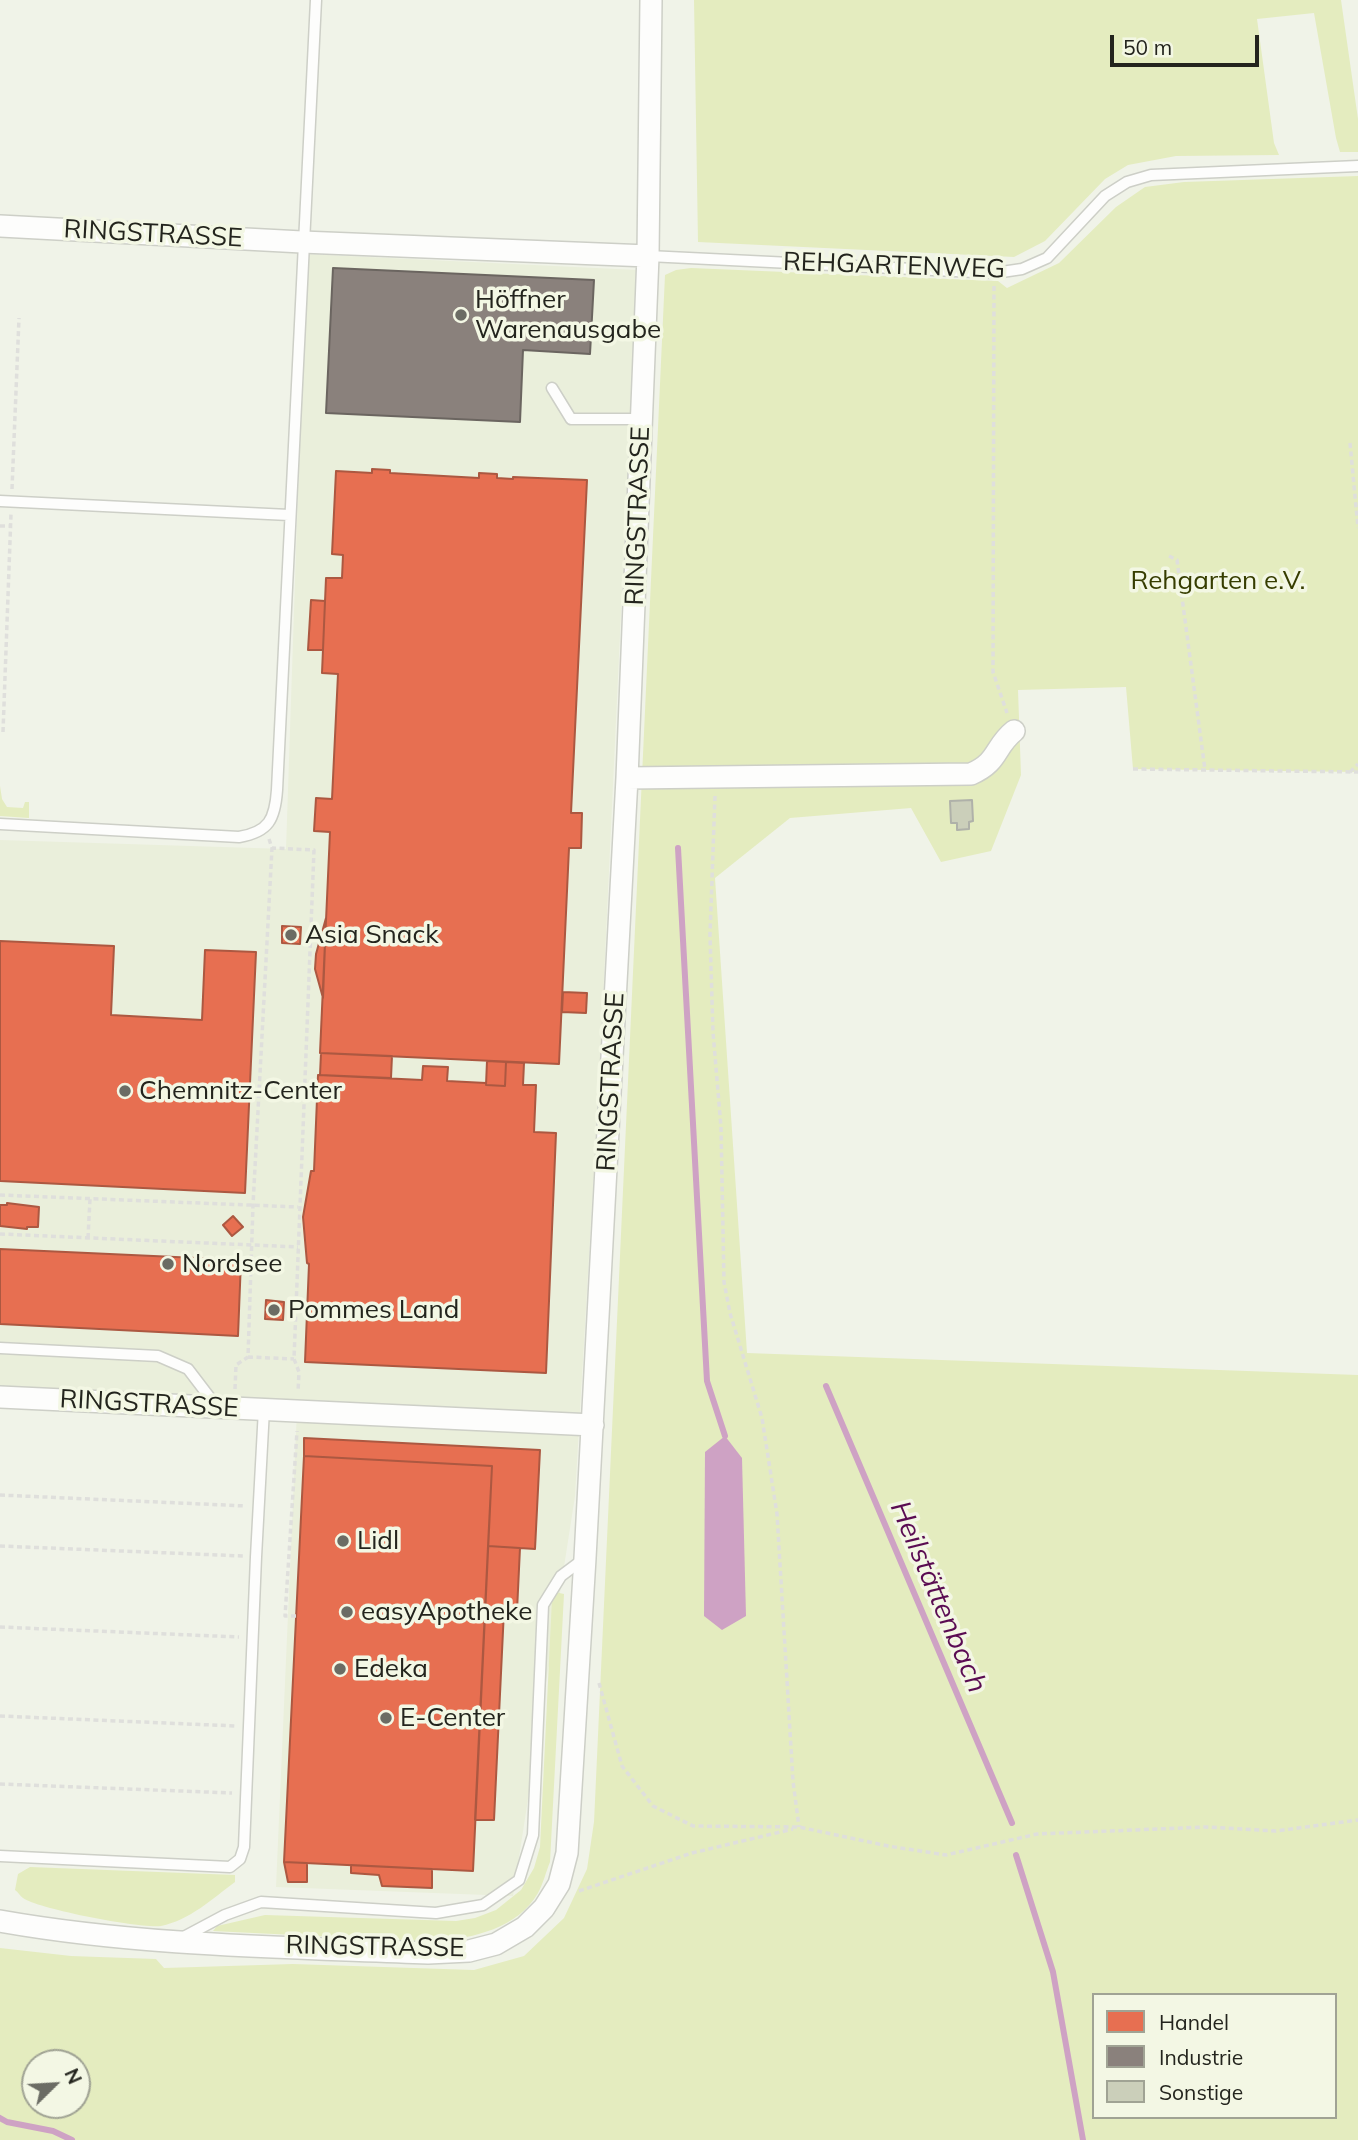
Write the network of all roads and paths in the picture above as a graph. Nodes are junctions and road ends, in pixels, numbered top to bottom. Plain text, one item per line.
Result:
1 (316, 0) edge
2 (651, 0) edge
3 (1358, 166) edge
4 (0, 226) edge
5 (302, 242) junction
6 (648, 256) junction
7 (995, 273) junction
8 (19, 318) dead end
9 (552, 388) dead end
10 (642, 419) junction
11 (1350, 443) dead end
12 (6, 501) edge
13 (289, 515) junction
14 (0, 526) edge
15 (11, 526) junction
16 (1358, 528) edge
17 (1170, 556) dead end
18 (3, 732) dead end
19 (1014, 732) joint
20 (1358, 764) edge
21 (1133, 769) dead end
22 (1205, 770) junction
23 (1350, 772) junction
24 (1358, 772) edge
25 (715, 777) junction
26 (627, 778) junction
27 (0, 824) edge
28 (266, 827) junction
29 (272, 848) junction
30 (0, 1195) edge
31 (90, 1199) junction
32 (253, 1206) junction
33 (0, 1234) edge
34 (88, 1238) junction
35 (252, 1245) junction
36 (298, 1247) dead end
37 (0, 1348) edge
38 (248, 1357) junction
39 (294, 1359) dead end
40 (0, 1397) edge
41 (226, 1407) junction
42 (264, 1409) junction
43 (593, 1424) junction
44 (0, 1494) edge
45 (258, 1507) junction
46 (0, 1546) edge
47 (256, 1557) junction
48 (585, 1559) junction
49 (0, 1627) edge
50 (252, 1637) junction
51 (578, 1667) junction
52 (0, 1716) edge
53 (249, 1727) junction
54 (0, 1784) edge
55 (246, 1794) junction
56 (1358, 1820) edge
57 (799, 1827) junction
58 (0, 1856) edge
59 (559, 1884) junction
60 (0, 1921) edge
61 (175, 1941) junction

1 - 5 lane
2 - 6 street
3 - 7 lane, REHGARTENWEG
4 - 5 street, RINGSTRASSE
5 - 6 street, RINGSTRASSE
5 - 13 lane
6 - 7 lane, REHGARTENWEG
6 - 10 street, RINGSTRASSE
7 - 19 path
8 - 12 path
9 - 10 lane
10 - 26 street, RINGSTRASSE
11 - 16 path
12 - 13 lane
12 - 15 path
13 - 28 lane
14 - 15 path
15 - 18 path
17 - 22 path
19 - 25 street
20 - 23 path
21 - 22 path
22 - 23 path
23 - 24 path
25 - 26 street
25 - 57 path
26 - 43 street, RINGSTRASSE
27 - 28 lane
28 - 29 path
29 - 32 path
29 - 32 path
30 - 31 path
31 - 32 path
31 - 34 path
32 - 35 path
33 - 34 path
34 - 35 path
35 - 36 path
35 - 38 path
37 - 41 lane
38 - 39 path
38 - 41 path
40 - 41 street, RINGSTRASSE
41 - 42 street, RINGSTRASSE
42 - 43 street, RINGSTRASSE
42 - 45 lane
43 - 48 street, RINGSTRASSE
44 - 45 path
45 - 47 lane
46 - 47 path
47 - 50 lane
48 - 51 street, RINGSTRASSE
48 - 61 lane
49 - 50 path
50 - 53 lane
51 - 57 path
51 - 59 street, RINGSTRASSE
52 - 53 path
53 - 55 lane
54 - 55 path
55 - 58 lane
56 - 57 path
57 - 59 path
59 - 61 street, RINGSTRASSE
60 - 61 street, RINGSTRASSE

